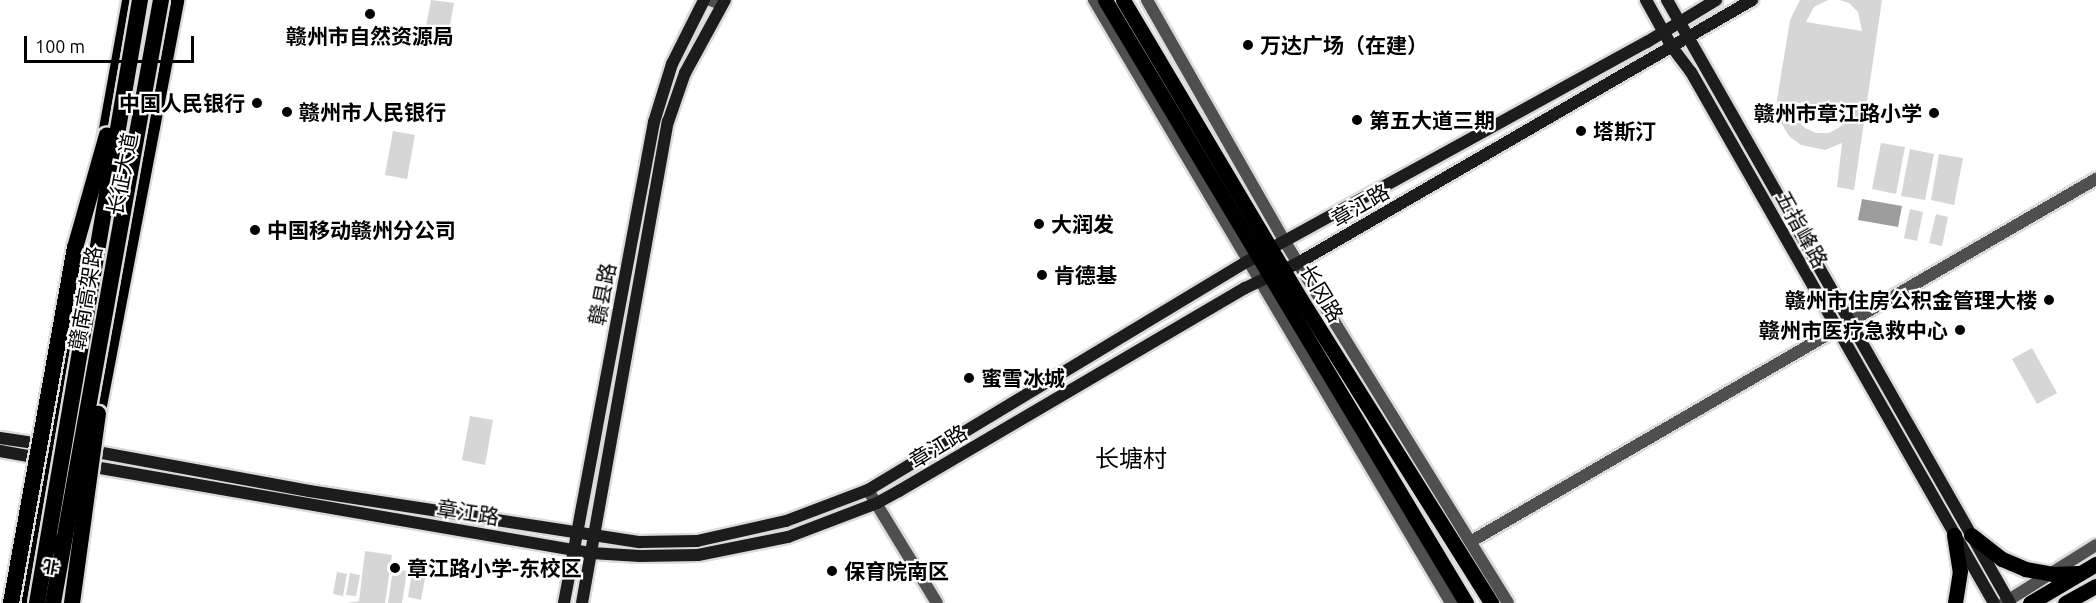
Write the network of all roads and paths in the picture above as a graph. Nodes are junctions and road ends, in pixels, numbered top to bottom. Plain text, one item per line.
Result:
1 (129, 0) edge
2 (140, 0) edge
3 (161, 0) edge
4 (176, 0) edge
5 (704, 0) edge
6 (1094, 0) edge
7 (1105, 0) edge
8 (1123, 0) edge
9 (1147, 0) edge
10 (1646, 0) edge
11 (1667, 0) edge
12 (1716, 0) edge
13 (1752, 0) edge
14 (718, 2) edge
15 (1680, 21) junction
16 (1664, 32) junction
17 (1690, 38) junction
18 (1672, 46) junction
19 (130, 57) junction
20 (2096, 179) edge
21 (121, 225) junction
22 (1278, 245) junction
23 (1253, 259) junction
24 (1298, 263) junction
25 (1271, 276) junction
26 (1852, 321) junction
27 (1837, 331) junction
28 (0, 438) edge
29 (0, 451) edge
30 (48, 452) junction
31 (88, 459) junction
32 (868, 490) junction
33 (877, 503) junction
34 (577, 531) junction
35 (595, 535) junction
36 (1954, 535) junction
37 (1971, 535) junction
38 (1470, 542) junction
39 (2096, 545) edge
40 (573, 550) junction
41 (591, 553) junction
42 (2096, 564) edge
43 (2079, 573) junction
44 (2049, 574) junction
45 (2096, 586) edge
46 (2080, 598) edge
47 (2008, 602) edge
48 (11, 603) edge
49 (20, 603) edge
50 (37, 603) edge
51 (53, 603) edge
52 (63, 603) edge
53 (72, 603) edge
54 (564, 603) edge
55 (582, 603) edge
56 (937, 603) edge
57 (1451, 603) edge
58 (1466, 603) edge
59 (1491, 603) edge
60 (1508, 603) edge
61 (1955, 603) edge
62 (1994, 603) edge
63 (2030, 603) edge
64 (2065, 603) edge

1 - 30 main road, 长征大道
2 - 19 highway, 赣南高架路, bridge
3 - 21 highway, 赣南高架路, bridge
4 - 31 main road, 长征大道
5 - 34 main road, 赣县路
6 - 23 street
7 - 23 main road, 长冈路
8 - 22 main road, 长冈路
9 - 22 street
10 - 16 main road, 五指峰路
11 - 15 main road, 五指峰路
12 - 15 main road, 章江路
13 - 17 main road, 章江路
14 - 35 main road, 赣县路
15 - 16 main road, 章江路
15 - 17 main road, 五指峰路
16 - 18 main road, 五指峰路
16 - 22 main road, 章江路
17 - 18 main road, 章江路
17 - 26 main road, 五指峰路
18 - 24 main road, 章江路
18 - 27 main road, 五指峰路
19 - 48 highway, bridge
19 - 50 highway, 赣南高架路, bridge
20 - 26 street
21 - 51 highway, 赣南高架路, bridge
21 - 53 highway, bridge
22 - 23 main road, 章江路
22 - 24 street
22 - 25 main road, 长冈路
23 - 25 main road, 长冈路
23 - 32 main road, 章江路
24 - 25 main road, 章江路
24 - 38 street
25 - 33 main road, 章江路
25 - 57 street
25 - 58 main road, 长冈路
25 - 59 main road, 长冈路
26 - 27 street
26 - 37 main road, 五指峰路
27 - 36 main road, 五指峰路
27 - 38 street
28 - 30 main road
29 - 30 main road
30 - 31 main road, 章江路
30 - 49 main road, 长征大道
31 - 34 main road, 章江路
31 - 40 main road, 章江路
31 - 52 main road, 长征大道
32 - 33 street
32 - 35 main road, 章江路
33 - 41 main road, 章江路
33 - 56 street
34 - 35 main road, 章江路
34 - 40 main road, 赣县路
35 - 41 main road, 赣县路
36 - 61 main road
36 - 62 main road, 五指峰路
37 - 44 main road
37 - 47 main road, 五指峰路
38 - 60 street
39 - 44 street
40 - 41 main road, 章江路
40 - 54 main road, 赣县路
41 - 55 main road, 赣县路
42 - 43 main road
43 - 44 main road
43 - 63 main road
44 - 47 street
45 - 46 main road
46 - 64 main road

